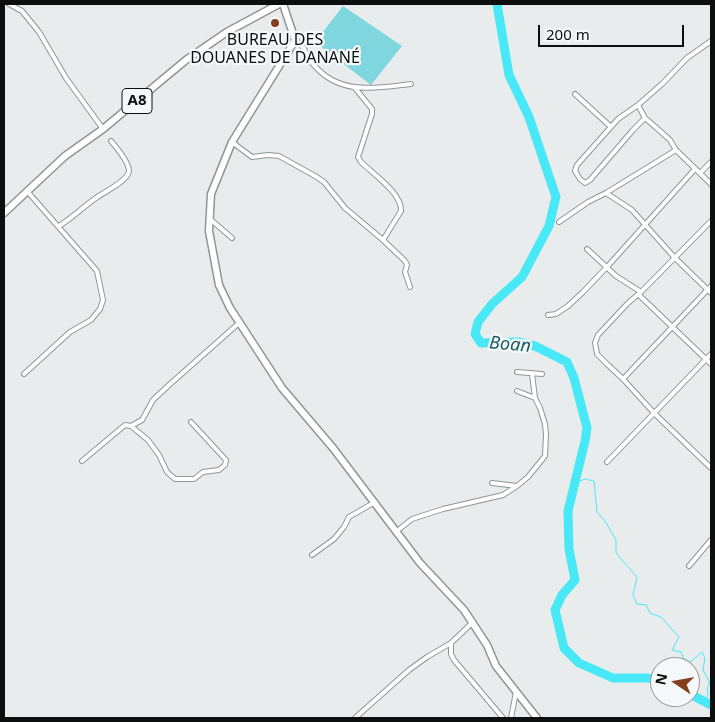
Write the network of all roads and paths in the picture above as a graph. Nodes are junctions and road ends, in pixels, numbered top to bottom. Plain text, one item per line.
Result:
1 (9, 4) edge
2 (281, 4) edge
3 (295, 40) junction
4 (711, 41) edge
5 (411, 84) dead end
6 (355, 88) junction
7 (575, 94) dead end
8 (638, 105) junction
9 (645, 118) junction
10 (611, 128) junction
11 (103, 129) junction
12 (111, 141) dead end
13 (232, 142) junction
14 (676, 150) junction
15 (711, 162) edge
16 (695, 169) junction
17 (700, 173) junction
18 (711, 184) edge
19 (27, 191) junction
20 (606, 193) junction
21 (4, 213) edge
22 (208, 218) junction
23 (711, 221) edge
24 (559, 222) dead end
25 (645, 225) junction
26 (59, 226) junction
27 (232, 238) dead end
28 (383, 240) junction
29 (587, 248) dead end
30 (675, 258) junction
31 (607, 267) junction
32 (711, 286) edge
33 (410, 287) dead end
34 (709, 291) edge
35 (640, 293) junction
36 (548, 315) dead end
37 (240, 323) junction
38 (671, 326) junction
39 (711, 354) edge
40 (706, 360) junction
41 (711, 364) edge
42 (517, 372) dead end
43 (24, 374) dead end
44 (532, 374) junction
45 (542, 374) dead end
46 (623, 379) junction
47 (517, 391) dead end
48 (535, 398) junction
49 (654, 413) junction
50 (191, 422) dead end
51 (131, 426) junction
52 (82, 461) dead end
53 (607, 462) dead end
54 (711, 466) edge
55 (492, 483) dead end
56 (517, 486) junction
57 (375, 502) junction
58 (397, 531) junction
59 (711, 540) edge
60 (312, 555) dead end
61 (689, 566) dead end
62 (473, 622) junction
63 (451, 643) junction
64 (516, 692) junction
65 (355, 718) edge
66 (503, 718) edge
67 (511, 718) edge
68 (537, 718) edge

1 - 11 street
2 - 3 main road
2 - 11 main road, A8
3 - 6 street
3 - 13 main road
4 - 8 street
5 - 6 street
6 - 28 street
7 - 10 street
8 - 9 street
8 - 10 street
9 - 10 street
9 - 14 street
11 - 19 main road, A8
12 - 26 street
13 - 22 main road
13 - 28 street
14 - 16 street
14 - 20 street
15 - 17 street
16 - 17 street
16 - 25 street
17 - 18 street
19 - 21 main road, A8
19 - 26 street
20 - 24 street
20 - 25 street
22 - 27 street
22 - 37 main road
23 - 30 street
25 - 30 street
25 - 31 street
26 - 43 street
28 - 33 street
29 - 31 street
30 - 34 street
30 - 35 street
31 - 35 street
31 - 36 street
32 - 34 street
34 - 38 street
35 - 38 street
35 - 46 street
37 - 51 street
37 - 57 main road
38 - 40 street
38 - 46 street
39 - 40 street
40 - 41 street
40 - 49 street
42 - 44 street
44 - 45 street
44 - 48 street
46 - 49 street
47 - 48 street
48 - 56 street
49 - 53 street
49 - 54 street
50 - 51 street
51 - 52 street
55 - 56 street
56 - 58 street
57 - 58 main road
57 - 60 street
58 - 62 main road
59 - 61 street
62 - 63 street
62 - 64 main road
63 - 65 street
63 - 66 street
64 - 67 street
64 - 68 main road

